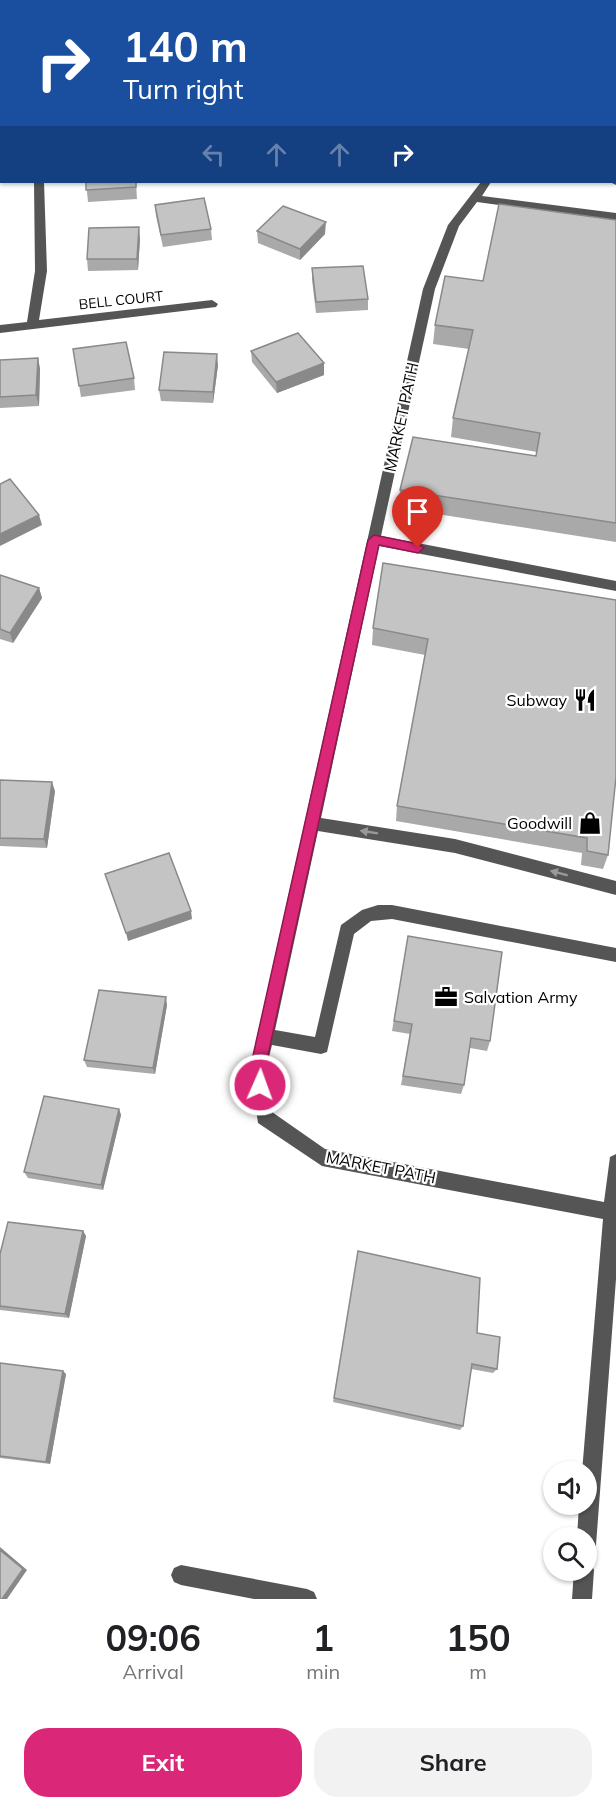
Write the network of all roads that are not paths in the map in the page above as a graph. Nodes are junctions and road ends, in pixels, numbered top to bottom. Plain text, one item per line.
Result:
1 (39, 183) edge
2 (485, 183) edge
3 (474, 198) junction
4 (616, 217) edge
5 (212, 304) dead end
6 (33, 324) junction
7 (0, 329) edge
8 (374, 540) junction
9 (616, 586) edge
10 (312, 823) junction
11 (616, 888) edge
12 (616, 954) edge
13 (265, 1036) junction
14 (616, 1163) edge
15 (614, 1202) edge
16 (587, 1527) edge
17 (181, 1575) dead end
18 (583, 1581) edge
19 (308, 1599) edge
20 (582, 1599) edge

1 - 6 street
2 - 3 street, MARKET PATH
3 - 4 street
3 - 8 street, MARKET PATH
5 - 6 street, BELL COURT
6 - 7 street, BELL COURT
8 - 9 street
8 - 10 street, MARKET PATH
11 -> 10 street
10 - 13 street, MARKET PATH
12 - 13 street
13 - 15 street, MARKET PATH
14 - 15 street
15 - 16 street
17 - 19 street
18 - 20 street

